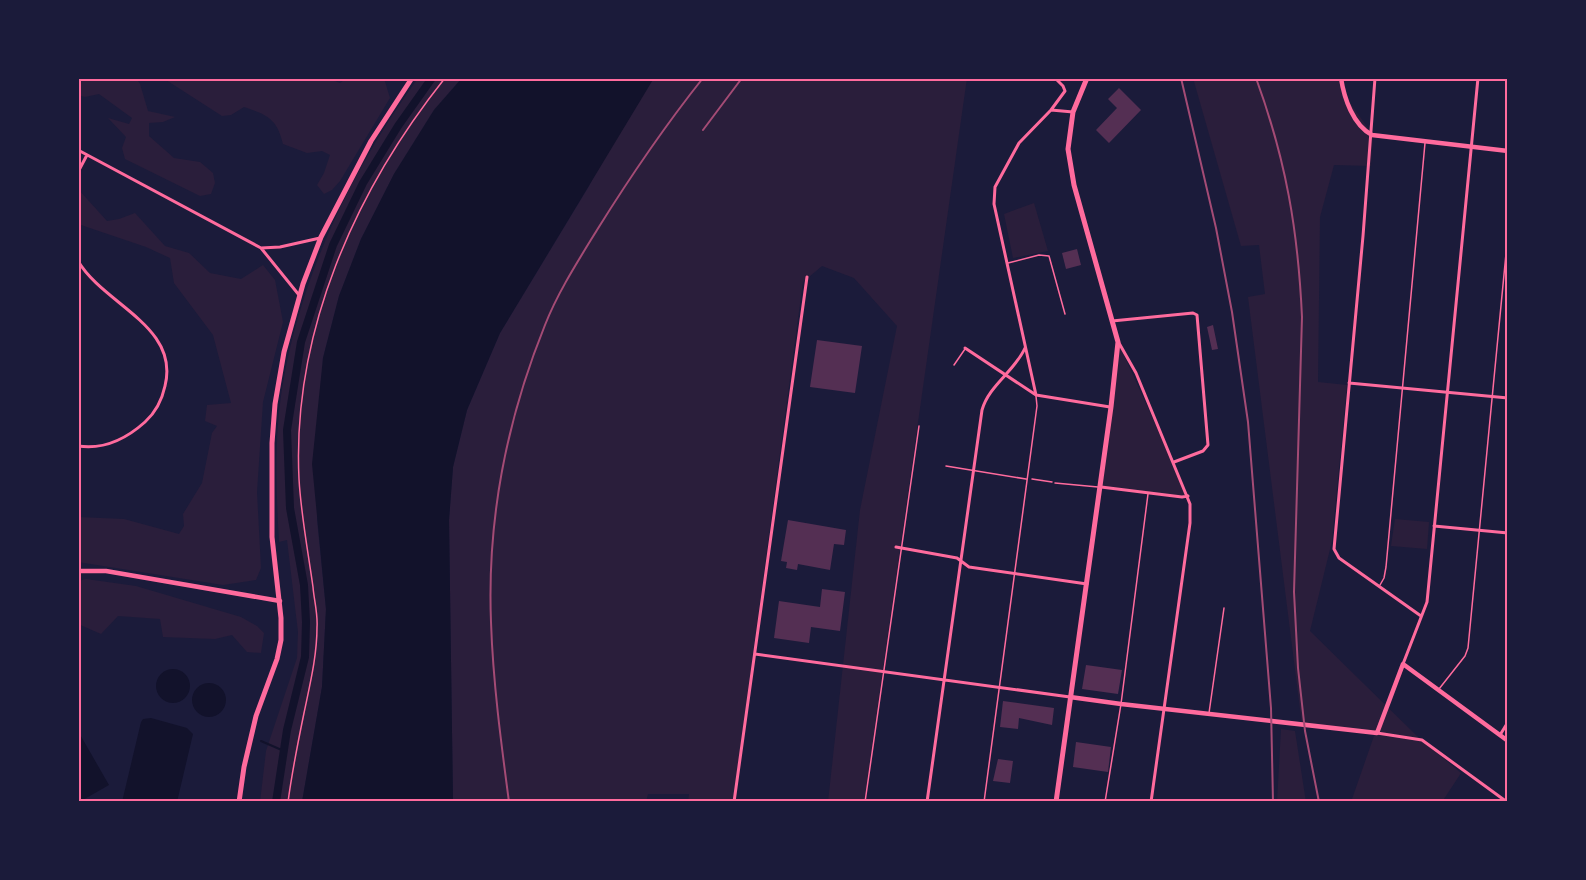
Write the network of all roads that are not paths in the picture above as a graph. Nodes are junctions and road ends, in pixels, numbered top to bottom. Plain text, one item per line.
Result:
1 (412, 78) edge
2 (1055, 78) edge
3 (1087, 78) edge
4 (1341, 78) edge
5 (1375, 78) edge
6 (1478, 78) edge
7 (1051, 110) junction
8 (1073, 112) junction
9 (1372, 135) junction
10 (1425, 142) junction
11 (1472, 147) junction
12 (78, 150) edge
13 (1508, 151) edge
14 (87, 155) junction
15 (78, 172) edge
16 (1508, 233) edge
17 (321, 237) junction
18 (261, 248) junction
19 (78, 261) edge
20 (1007, 263) junction
21 (807, 277) dead end
22 (300, 295) junction
23 (1065, 314) dead end
24 (1113, 321) junction
25 (1118, 342) junction
26 (965, 348) joint
27 (1024, 348) junction
28 (954, 365) dead end
29 (1005, 375) junction
30 (1348, 383) junction
31 (1403, 388) junction
32 (1448, 393) junction
33 (1036, 395) junction
34 (1491, 397) junction
35 (1508, 398) edge
36 (1111, 407) junction
37 (919, 426) dead end
38 (78, 446) edge
39 (1173, 462) junction
40 (946, 466) dead end
41 (973, 470) junction
42 (1027, 479) junction
43 (1055, 483) road end
44 (1099, 487) junction
45 (1148, 493) junction
46 (1188, 496) junction
47 (1434, 526) junction
48 (1479, 530) junction
49 (1508, 533) edge
50 (896, 547) dead end
51 (901, 548) junction
52 (960, 560) junction
53 (78, 571) edge
54 (1014, 573) junction
55 (1087, 584) junction
56 (1379, 587) junction
57 (280, 601) junction
58 (1224, 608) dead end
59 (1421, 616) junction
60 (754, 654) junction
61 (1403, 664) junction
62 (883, 672) junction
63 (945, 681) junction
64 (1000, 688) junction
65 (1438, 690) junction
66 (1070, 697) junction
67 (1121, 705) junction
68 (1164, 708) junction
69 (1209, 714) junction
70 (1508, 722) edge
71 (1377, 733) junction
72 (1500, 735) junction
73 (1508, 741) edge
74 (239, 802) edge
75 (734, 802) edge
76 (865, 802) edge
77 (927, 802) edge
78 (984, 802) edge
79 (1056, 802) edge
80 (1105, 802) edge
81 (1151, 802) edge
82 (1507, 802) edge

1 - 17 main road
2 - 7 street
3 - 8 main road
4 - 9 street
5 - 9 street
6 - 11 street
7 - 8 street
7 - 20 street
8 - 24 main road
9 - 10 street
9 - 30 street
10 - 11 street
10 - 31 lane
11 - 13 street
11 - 32 street
12 - 14 street
14 - 15 street
14 - 18 street
16 - 34 lane
17 - 18 street
17 - 22 main road
18 - 22 street
19 - 38 street
20 - 23 lane
20 - 27 street
21 - 60 street
22 - 57 main road
24 - 25 main road
24 - 39 street
25 - 36 main road
25 - 39 street
26 - 28 lane
26 - 29 street
27 - 29 street
27 - 33 street
29 - 33 street
29 - 41 street
30 - 31 street
30 - 56 street
31 - 32 street
31 - 56 lane
32 - 34 street
32 - 47 street
33 - 36 street
33 - 42 lane
34 - 35 street
34 - 48 lane
36 - 44 main road
37 - 51 lane
39 - 46 street
40 - 41 lane
41 - 42 lane
41 - 52 street
42 - 54 lane
43 - 44 lane
44 - 45 street
44 - 55 main road
45 - 46 street
45 - 67 lane
46 - 68 street
47 - 48 street
47 - 59 street
48 - 49 street
48 - 65 lane
50 - 51 street
51 - 52 street
51 - 62 lane
52 - 54 street
52 - 63 street
53 - 57 street
54 - 55 street
54 - 64 lane
55 - 66 main road
56 - 59 street
57 - 74 main road
58 - 69 lane
59 - 61 street
60 - 62 street
60 - 75 street
61 - 65 street
61 - 71 street
62 - 63 street
62 - 76 lane
63 - 64 street
63 - 77 street
64 - 66 street
64 - 78 lane
65 - 72 street
66 - 67 street
66 - 79 main road
67 - 68 street
67 - 80 lane
68 - 69 street
68 - 81 street
69 - 71 street
70 - 72 street
71 - 82 street
72 - 73 street

